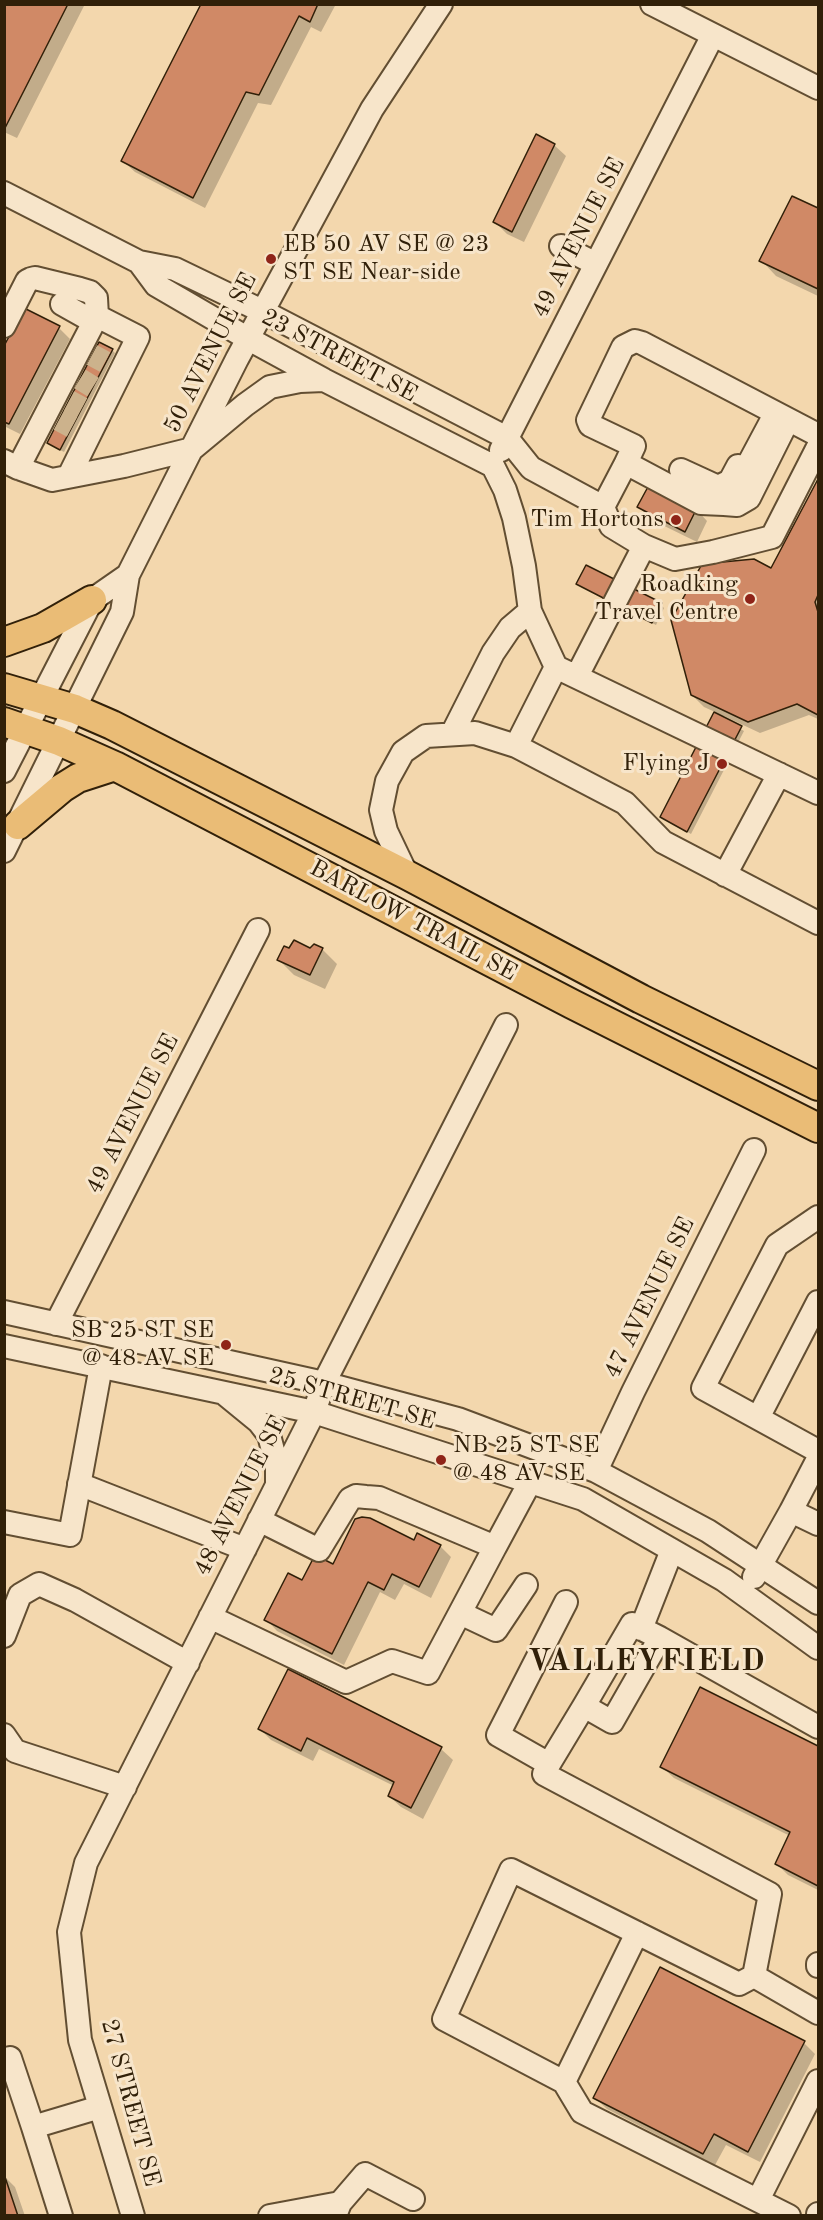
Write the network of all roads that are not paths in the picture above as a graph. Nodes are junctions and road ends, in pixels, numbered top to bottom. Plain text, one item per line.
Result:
1 (441, 4) edge
2 (652, 4) edge
3 (713, 35) junction
4 (819, 88) edge
5 (7, 201) edge
6 (561, 246) dead end
7 (139, 262) junction
8 (596, 264) junction
9 (62, 304) dead end
10 (262, 311) junction
11 (95, 319) junction
12 (4, 326) edge
13 (247, 338) junction
14 (100, 359) junction
15 (324, 380) junction
16 (87, 383) junction
17 (776, 413) junction
18 (71, 414) junction
19 (819, 435) edge
20 (507, 438) junction
21 (819, 447) edge
22 (192, 449) junction
23 (626, 463) junction
24 (11, 464) edge
25 (493, 466) junction
26 (681, 470) dead end
27 (69, 476) junction
28 (603, 507) junction
29 (644, 546) junction
30 (128, 575) junction
31 (92, 600) junction
32 (530, 611) junction
33 (4, 642) edge
34 (556, 666) junction
35 (577, 676) junction
36 (4, 688) edge
37 (41, 699) junction
38 (75, 709) junction
39 (16, 725) edge
40 (453, 734) junction
41 (59, 741) junction
42 (516, 746) junction
43 (115, 766) junction
44 (4, 771) edge
45 (779, 774) junction
46 (819, 793) edge
47 (18, 825) junction
48 (4, 851) edge
49 (407, 875) junction
50 (725, 875) junction
51 (819, 923) edge
52 (258, 930) dead end
53 (506, 1025) dead end
54 (819, 1086) edge
55 (819, 1128) edge
56 (753, 1150) dead end
57 (819, 1217) edge
58 (819, 1302) edge
59 (4, 1312) edge
60 (56, 1324) junction
61 (4, 1346) edge
62 (101, 1366) junction
63 (324, 1383) junction
64 (222, 1392) junction
65 (314, 1412) junction
66 (758, 1418) junction
67 (819, 1451) edge
68 (819, 1459) edge
69 (596, 1471) junction
70 (530, 1482) junction
71 (79, 1484) junction
72 (277, 1484) junction
73 (790, 1511) junction
74 (259, 1520) junction
75 (4, 1522) edge
76 (819, 1524) edge
77 (495, 1547) junction
78 (245, 1549) junction
79 (672, 1550) junction
80 (761, 1565) junction
81 (526, 1585) dead end
82 (12, 1594) edge
83 (744, 1594) junction
84 (566, 1602) dead end
85 (819, 1603) edge
86 (460, 1613) junction
87 (210, 1617) junction
88 (650, 1634) junction
89 (4, 1636) edge
90 (819, 1648) edge
91 (188, 1663) junction
92 (584, 1706) junction
93 (819, 1727) edge
94 (4, 1735) edge
95 (549, 1764) junction
96 (125, 1787) junction
97 (69, 1932) joint
98 (636, 1933) junction
99 (754, 1976) junction
100 (819, 2013) edge
101 (10, 2058) dead end
102 (819, 2081) edge
103 (564, 2082) junction
104 (100, 2107) junction
105 (33, 2127) junction
106 (413, 2199) dead end
107 (758, 2200) junction
108 (337, 2209) edge
109 (61, 2216) edge
110 (133, 2216) edge
111 (270, 2216) edge
112 (789, 2216) edge

1 - 10 street, 50 AVENUE SE
2 - 3 street
3 - 4 street
3 - 8 street, 49 AVENUE SE
5 - 7 street, 23 STREET SE
6 - 8 street
7 - 10 street, 23 STREET SE
7 - 13 street, 23 STREET SE
8 - 20 street, 49 AVENUE SE
9 - 11 street
10 - 13 street, 50 AVENUE SE
10 - 20 street, 23 STREET SE
11 - 12 street
11 - 14 street
11 - 14 street
13 - 15 street, 23 STREET SE
13 - 22 street, 50 AVENUE SE
14 - 16 street
14 - 16 street
15 - 22 street
15 - 25 street, 23 STREET SE
16 - 18 street
16 - 18 street
17 - 19 street
17 - 23 street
17 - 23 street
17 - 26 street
18 - 24 street
18 - 27 street
20 - 25 street, 49 AVENUE SE
20 - 28 street
21 - 29 street
22 - 27 street
22 - 30 street, 50 AVENUE SE
23 - 28 street
24 - 27 street
25 - 32 street
28 - 29 street
29 - 35 street
30 - 31 street, 50 AVENUE SE
30 - 38 street, 50 AVENUE SE
31 - 33 main road
31 - 37 street, 50 AVENUE SE
32 - 34 street
32 - 40 street
34 - 35 street
34 - 42 street
35 - 45 street
36 - 37 main road, BARLOW TRAIL SE
37 - 38 main road, BARLOW TRAIL SE
37 - 39 street, 50 AVENUE SE
38 - 41 street, 50 AVENUE SE
38 - 49 main road, BARLOW TRAIL SE
39 - 41 main road, BARLOW TRAIL SE
39 - 44 street, 50 AVENUE SE
40 - 42 street
40 - 49 street
41 - 43 main road, BARLOW TRAIL SE
41 - 47 street, 50 AVENUE SE
42 - 50 street
43 - 47 main road
43 - 55 main road, BARLOW TRAIL SE
45 - 46 street
45 - 50 street
47 - 48 street, 50 AVENUE SE
49 - 54 main road, BARLOW TRAIL SE
50 - 51 street
52 - 60 street, 49 AVENUE SE
53 - 63 street, 48 AVENUE SE
56 - 69 street, 47 AVENUE SE
57 - 66 street
58 - 66 street
59 - 60 street, 25 STREET SE
60 - 63 street, 25 STREET SE
61 - 62 street, 25 STREET SE
62 - 64 street, 25 STREET SE
62 - 71 street
63 - 65 street, 48 AVENUE SE
63 - 69 street, 25 STREET SE
64 - 65 street, 25 STREET SE
64 - 72 street
65 - 70 street, 25 STREET SE
65 - 72 street, 48 AVENUE SE
66 - 67 street
68 - 73 street
69 - 80 street, 25 STREET SE
70 - 77 street
70 - 79 street, 25 STREET SE
71 - 75 street
71 - 78 street
72 - 74 street, 48 AVENUE SE
73 - 76 street
73 - 80 street
74 - 77 street
74 - 78 street, 48 AVENUE SE
77 - 86 street
78 - 87 street, 48 AVENUE SE
79 - 83 street, 25 STREET SE
79 - 88 street
80 - 83 street
80 - 85 street, 25 STREET SE
81 - 86 street
82 - 89 street
82 - 91 street
83 - 90 street, 25 STREET SE
84 - 95 street
86 - 87 street
87 - 91 street, 48 AVENUE SE
88 - 92 street
88 - 92 street
88 - 93 street
91 - 96 street, 48 AVENUE SE
92 - 95 street
94 - 96 street
95 - 99 street
96 - 97 street, 48 AVENUE SE
97 - 104 street, 27 STREET SE
98 - 99 street
98 - 103 street
98 - 103 street
99 - 100 street
101 - 105 street
102 - 107 street
103 - 107 street
104 - 105 street
104 - 110 street, 27 STREET SE
105 - 109 street
106 - 108 street
107 - 112 street
108 - 111 street

